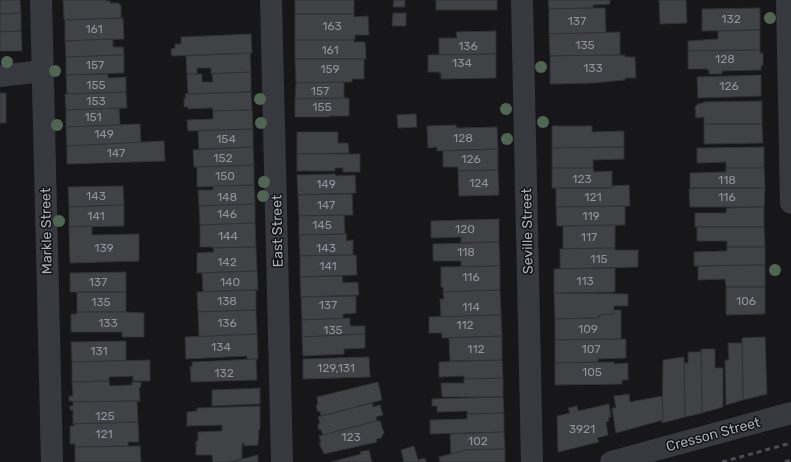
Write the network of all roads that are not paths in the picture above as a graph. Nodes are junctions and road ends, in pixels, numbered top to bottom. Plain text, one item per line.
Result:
1 (41, 0) edge
2 (271, 0) edge
3 (522, 0) edge
4 (787, 0) edge
5 (42, 71) junction
6 (0, 76) edge
7 (790, 79) edge
8 (791, 204) edge
9 (791, 413) edge
10 (52, 462) edge
11 (282, 462) edge
12 (532, 462) edge
13 (611, 462) edge

1 - 5 street, Markle Street
2 - 11 street, East Street
3 - 12 street, Seville Street
4 - 7 street
5 - 6 street
5 - 10 street, Markle Street
7 - 8 street
9 - 13 street, Cresson Street

